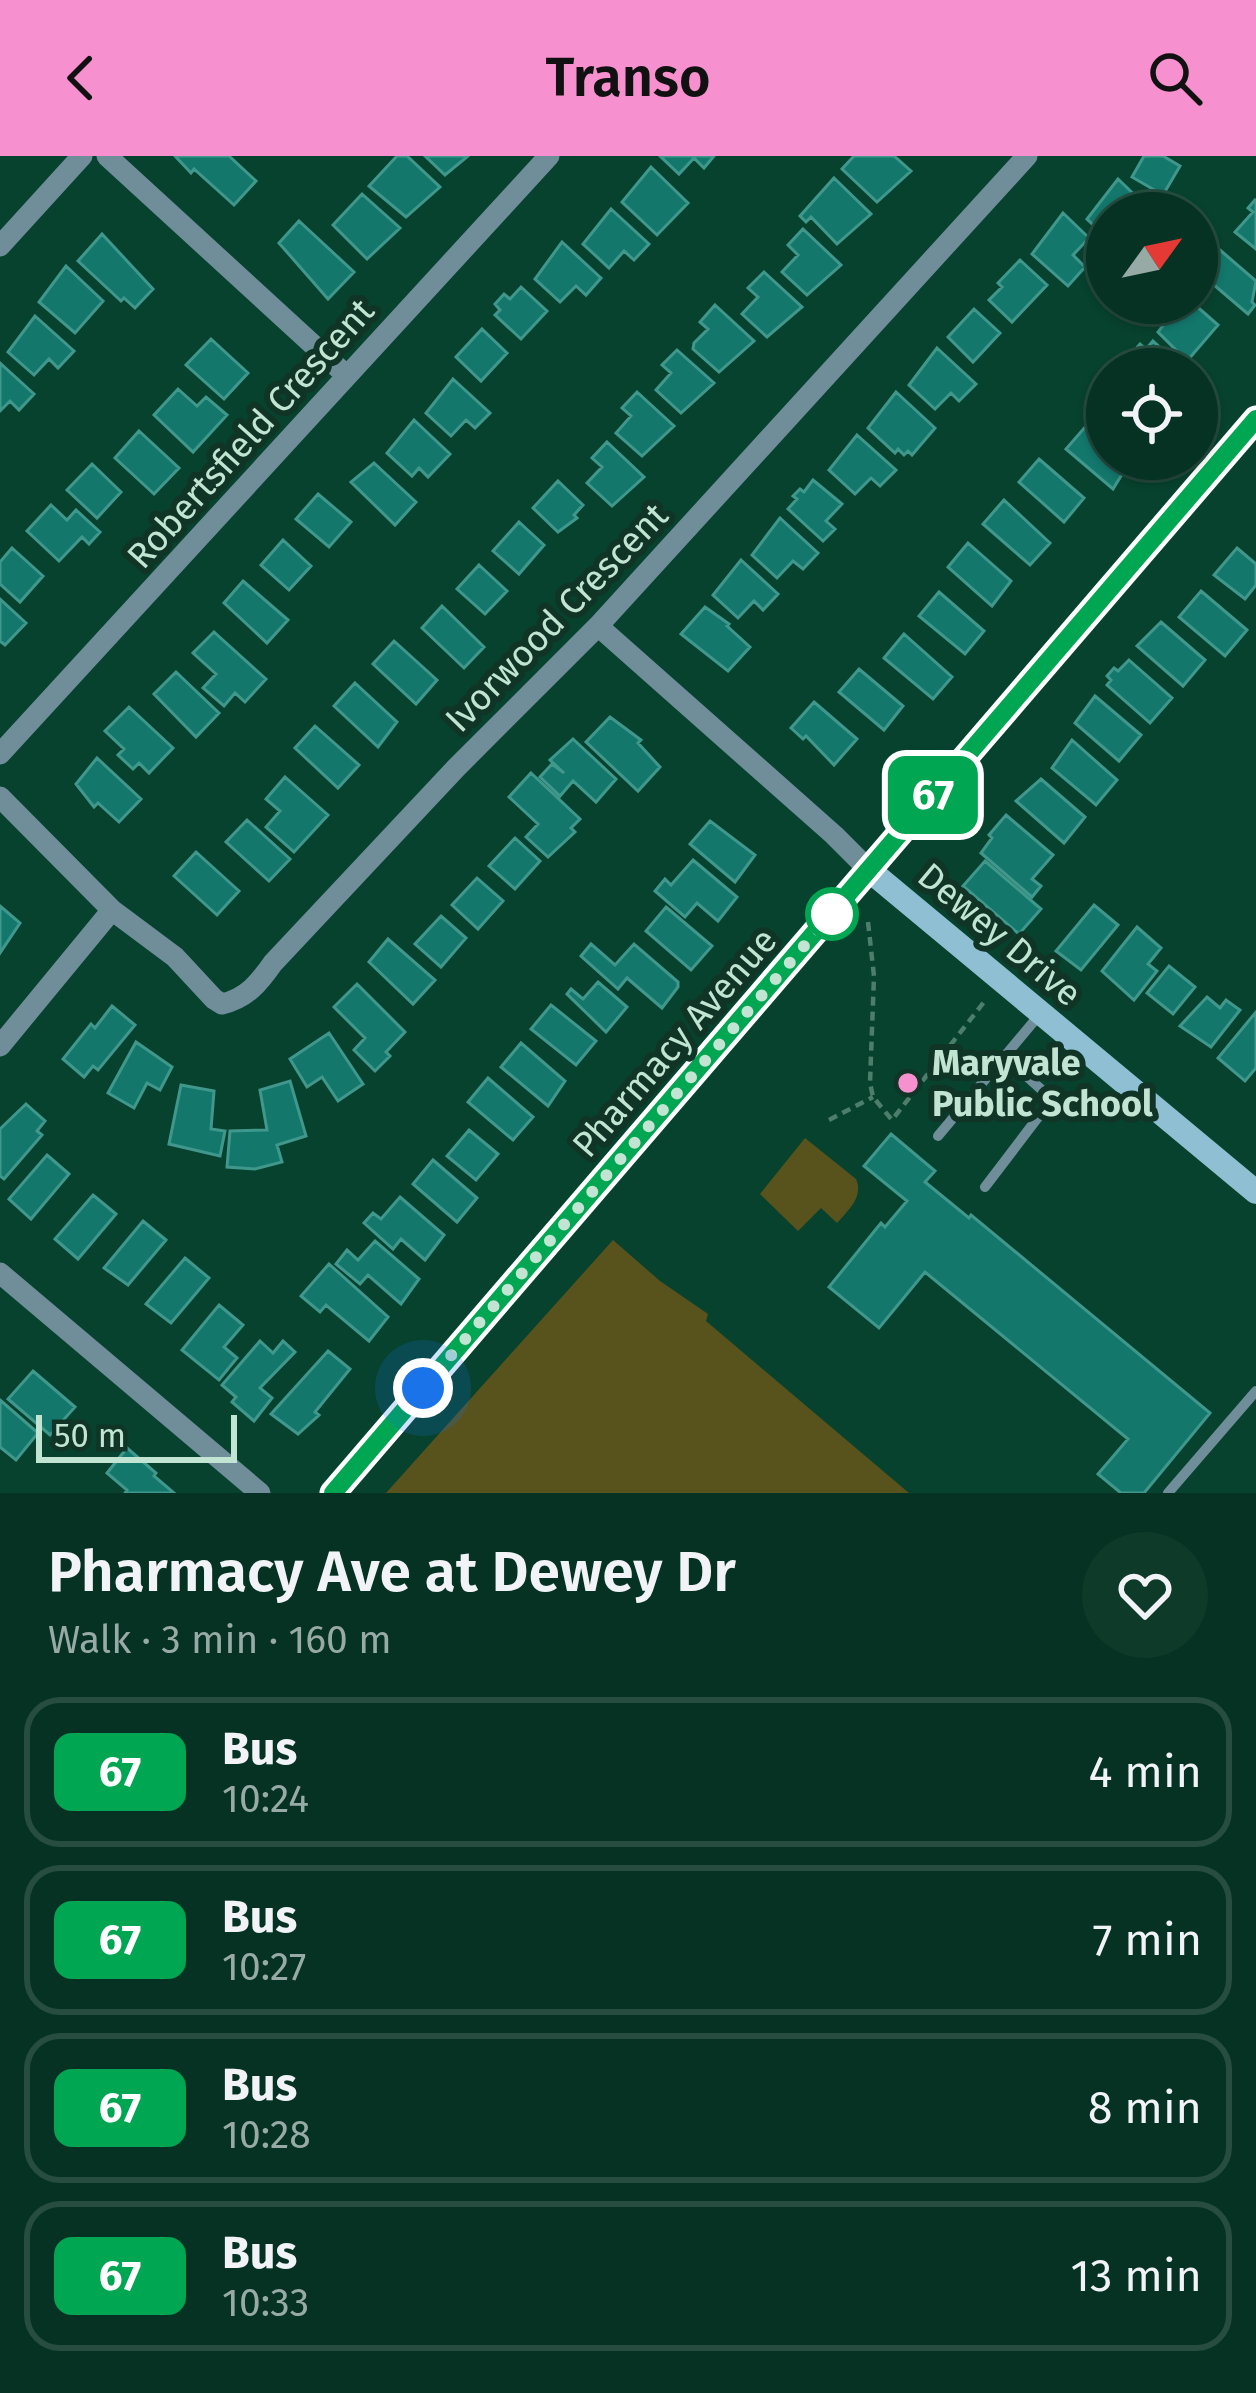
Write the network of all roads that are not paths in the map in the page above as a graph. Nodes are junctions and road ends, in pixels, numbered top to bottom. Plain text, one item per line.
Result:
1 (82, 156) edge
2 (106, 156) edge
3 (549, 156) edge
4 (1027, 156) edge
5 (0, 246) edge
6 (346, 376) junction
7 (1256, 418) edge
8 (598, 626) junction
9 (0, 754) edge
10 (0, 797) edge
11 (869, 871) junction
12 (112, 910) junction
13 (1040, 1014) junction
14 (0, 1046) edge
15 (1004, 1057) junction
16 (938, 1136) dead end
17 (985, 1187) dead end
18 (1256, 1192) edge
19 (1, 1274) edge
20 (1256, 1391) edge
21 (260, 1493) edge
22 (333, 1493) edge
23 (1168, 1493) edge

1 - 5 street
2 - 6 street
3 - 6 street, Robertsfield Crescent
4 - 8 street, Ivorwood Crescent
6 - 9 street, Robertsfield Crescent
7 - 11 street, Pharmacy Avenue
8 - 11 street, Dewey Drive
8 - 12 street, Ivorwood Crescent
10 - 12 street
11 - 13 street, Dewey Drive
11 - 22 street, Pharmacy Avenue
12 - 14 street
13 - 15 lane
13 - 18 street, Dewey Drive
15 - 16 lane
15 - 17 lane
19 - 21 street
20 - 23 lane

